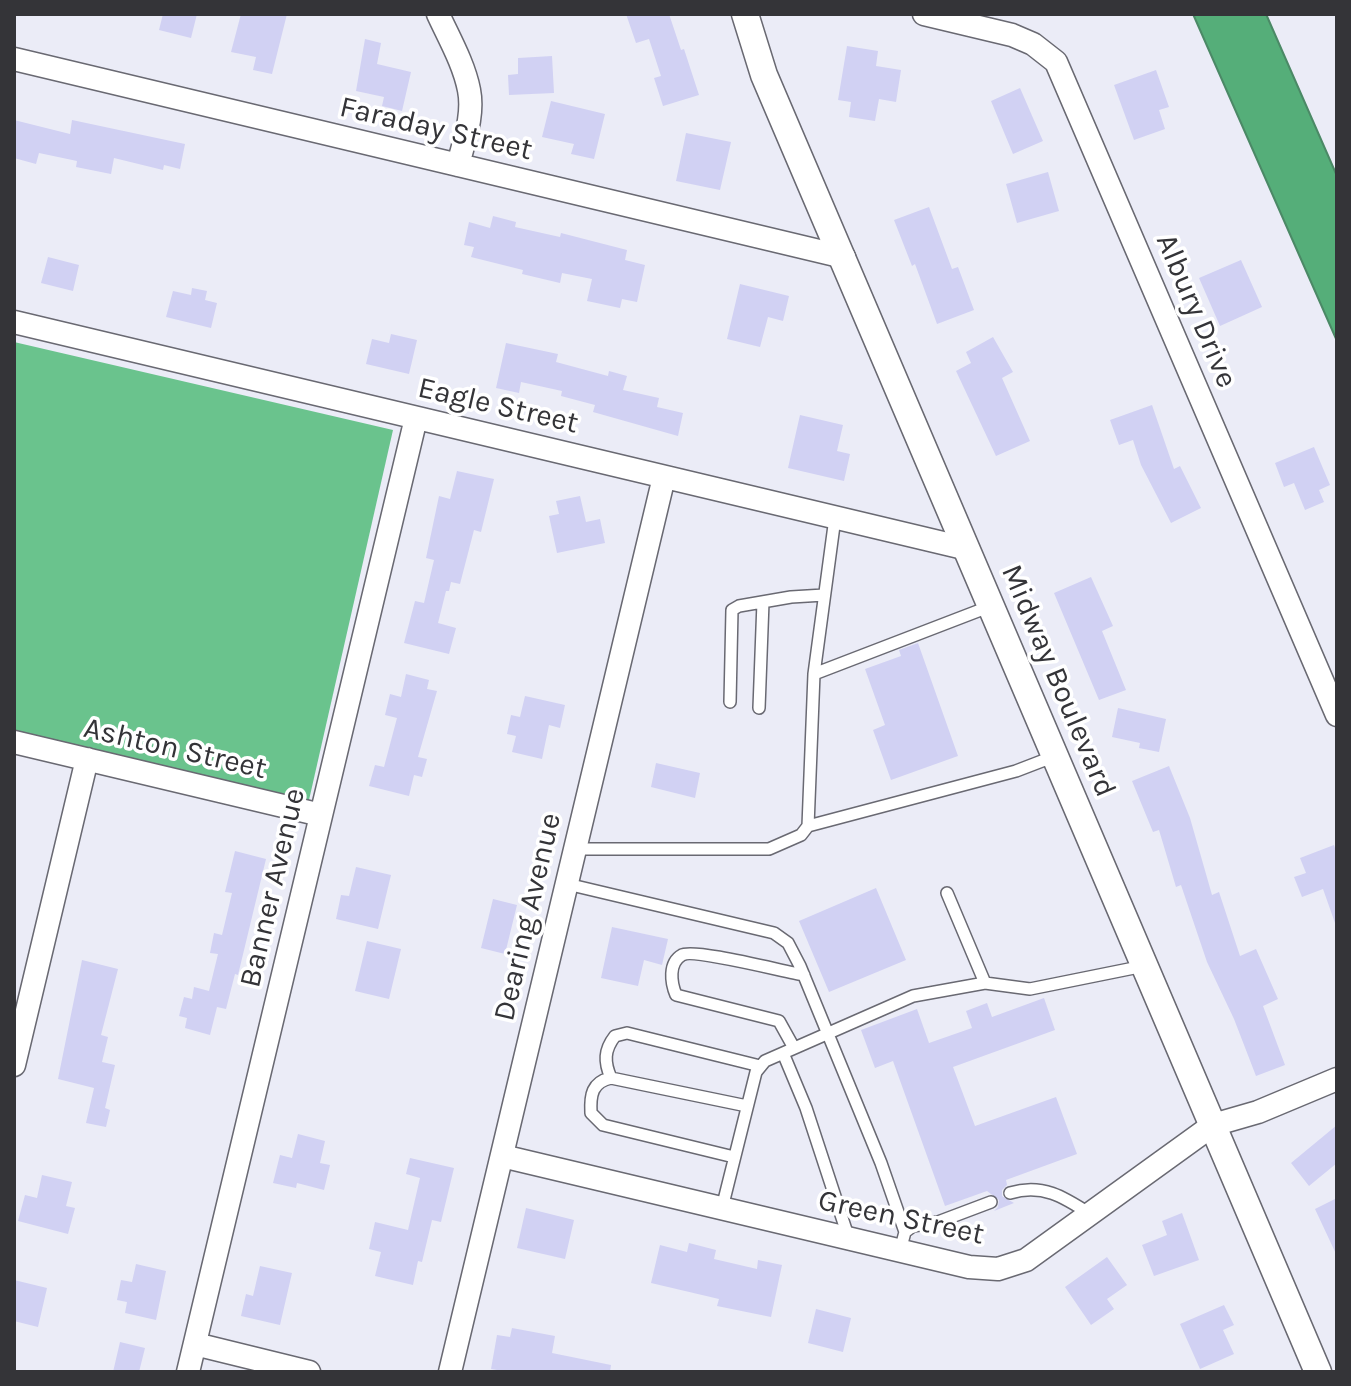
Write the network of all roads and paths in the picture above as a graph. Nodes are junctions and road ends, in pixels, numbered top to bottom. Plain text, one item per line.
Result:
1 (438, 14) edge
2 (745, 14) edge
3 (924, 14) edge
4 (14, 59) edge
5 (458, 165) junction
6 (844, 257) junction
7 (14, 322) edge
8 (416, 418) junction
9 (664, 477) junction
10 (835, 518) junction
11 (968, 549) junction
12 (824, 595) junction
13 (763, 602) junction
14 (991, 606) junction
15 (814, 674) junction
16 (730, 702) dead end
17 (759, 708) dead end
18 (1337, 715) edge
19 (14, 742) edge
20 (1056, 756) junction
21 (87, 759) junction
22 (321, 815) junction
23 (808, 826) junction
24 (575, 849) junction
25 (567, 884) junction
26 (947, 893) dead end
27 (1145, 966) junction
28 (804, 975) junction
29 (985, 983) junction
30 (828, 1032) junction
31 (789, 1050) junction
32 (14, 1065) edge
33 (760, 1066) junction
34 (611, 1078) junction
35 (1337, 1079) edge
36 (747, 1106) junction
37 (1213, 1125) junction
38 (502, 1156) junction
39 (734, 1157) junction
40 (1010, 1193) dead end
41 (991, 1202) dead end
42 (722, 1208) junction
43 (1090, 1214) junction
44 (849, 1239) junction
45 (902, 1241) junction
46 (195, 1344) junction
47 (1312, 1370) edge
48 (188, 1372) edge
49 (309, 1372) edge
50 (450, 1372) edge

1 - 5 street
2 - 6 street, Midway Boulevard
3 - 18 street, Albury Drive
4 - 5 street, Faraday Street
5 - 6 street, Faraday Street
6 - 11 street, Midway Boulevard
7 - 8 street, Eagle Street
8 - 9 street, Eagle Street
8 - 22 street, Banner Avenue
9 - 10 street, Eagle Street
9 - 24 street, Dearing Avenue
10 - 11 street, Eagle Street
10 - 12 lane
11 - 14 street, Midway Boulevard
12 - 13 lane
12 - 15 lane
13 - 16 lane
13 - 17 lane
14 - 15 lane
14 - 20 street, Midway Boulevard
15 - 23 lane
19 - 21 street, Ashton Street
20 - 23 lane
20 - 27 street, Midway Boulevard
21 - 22 street, Ashton Street
21 - 32 street
22 - 46 street, Banner Avenue
23 - 24 lane
24 - 25 street, Dearing Avenue
25 - 28 lane
25 - 38 street, Dearing Avenue
26 - 29 lane
27 - 29 lane
27 - 37 street, Midway Boulevard
28 - 30 lane
28 - 31 lane
29 - 30 lane
30 - 31 lane
30 - 45 lane
31 - 33 lane
31 - 44 lane
33 - 34 lane
33 - 36 lane
34 - 36 lane
34 - 39 lane
35 - 37 street, Green Street
36 - 39 lane
37 - 43 street, Green Street
37 - 47 street, Midway Boulevard
38 - 42 street, Green Street
38 - 50 street, Dearing Avenue
39 - 42 lane
40 - 43 lane
41 - 45 lane
42 - 44 street, Green Street
43 - 45 street, Green Street
44 - 45 street, Green Street
46 - 48 street, Banner Avenue
46 - 49 street

